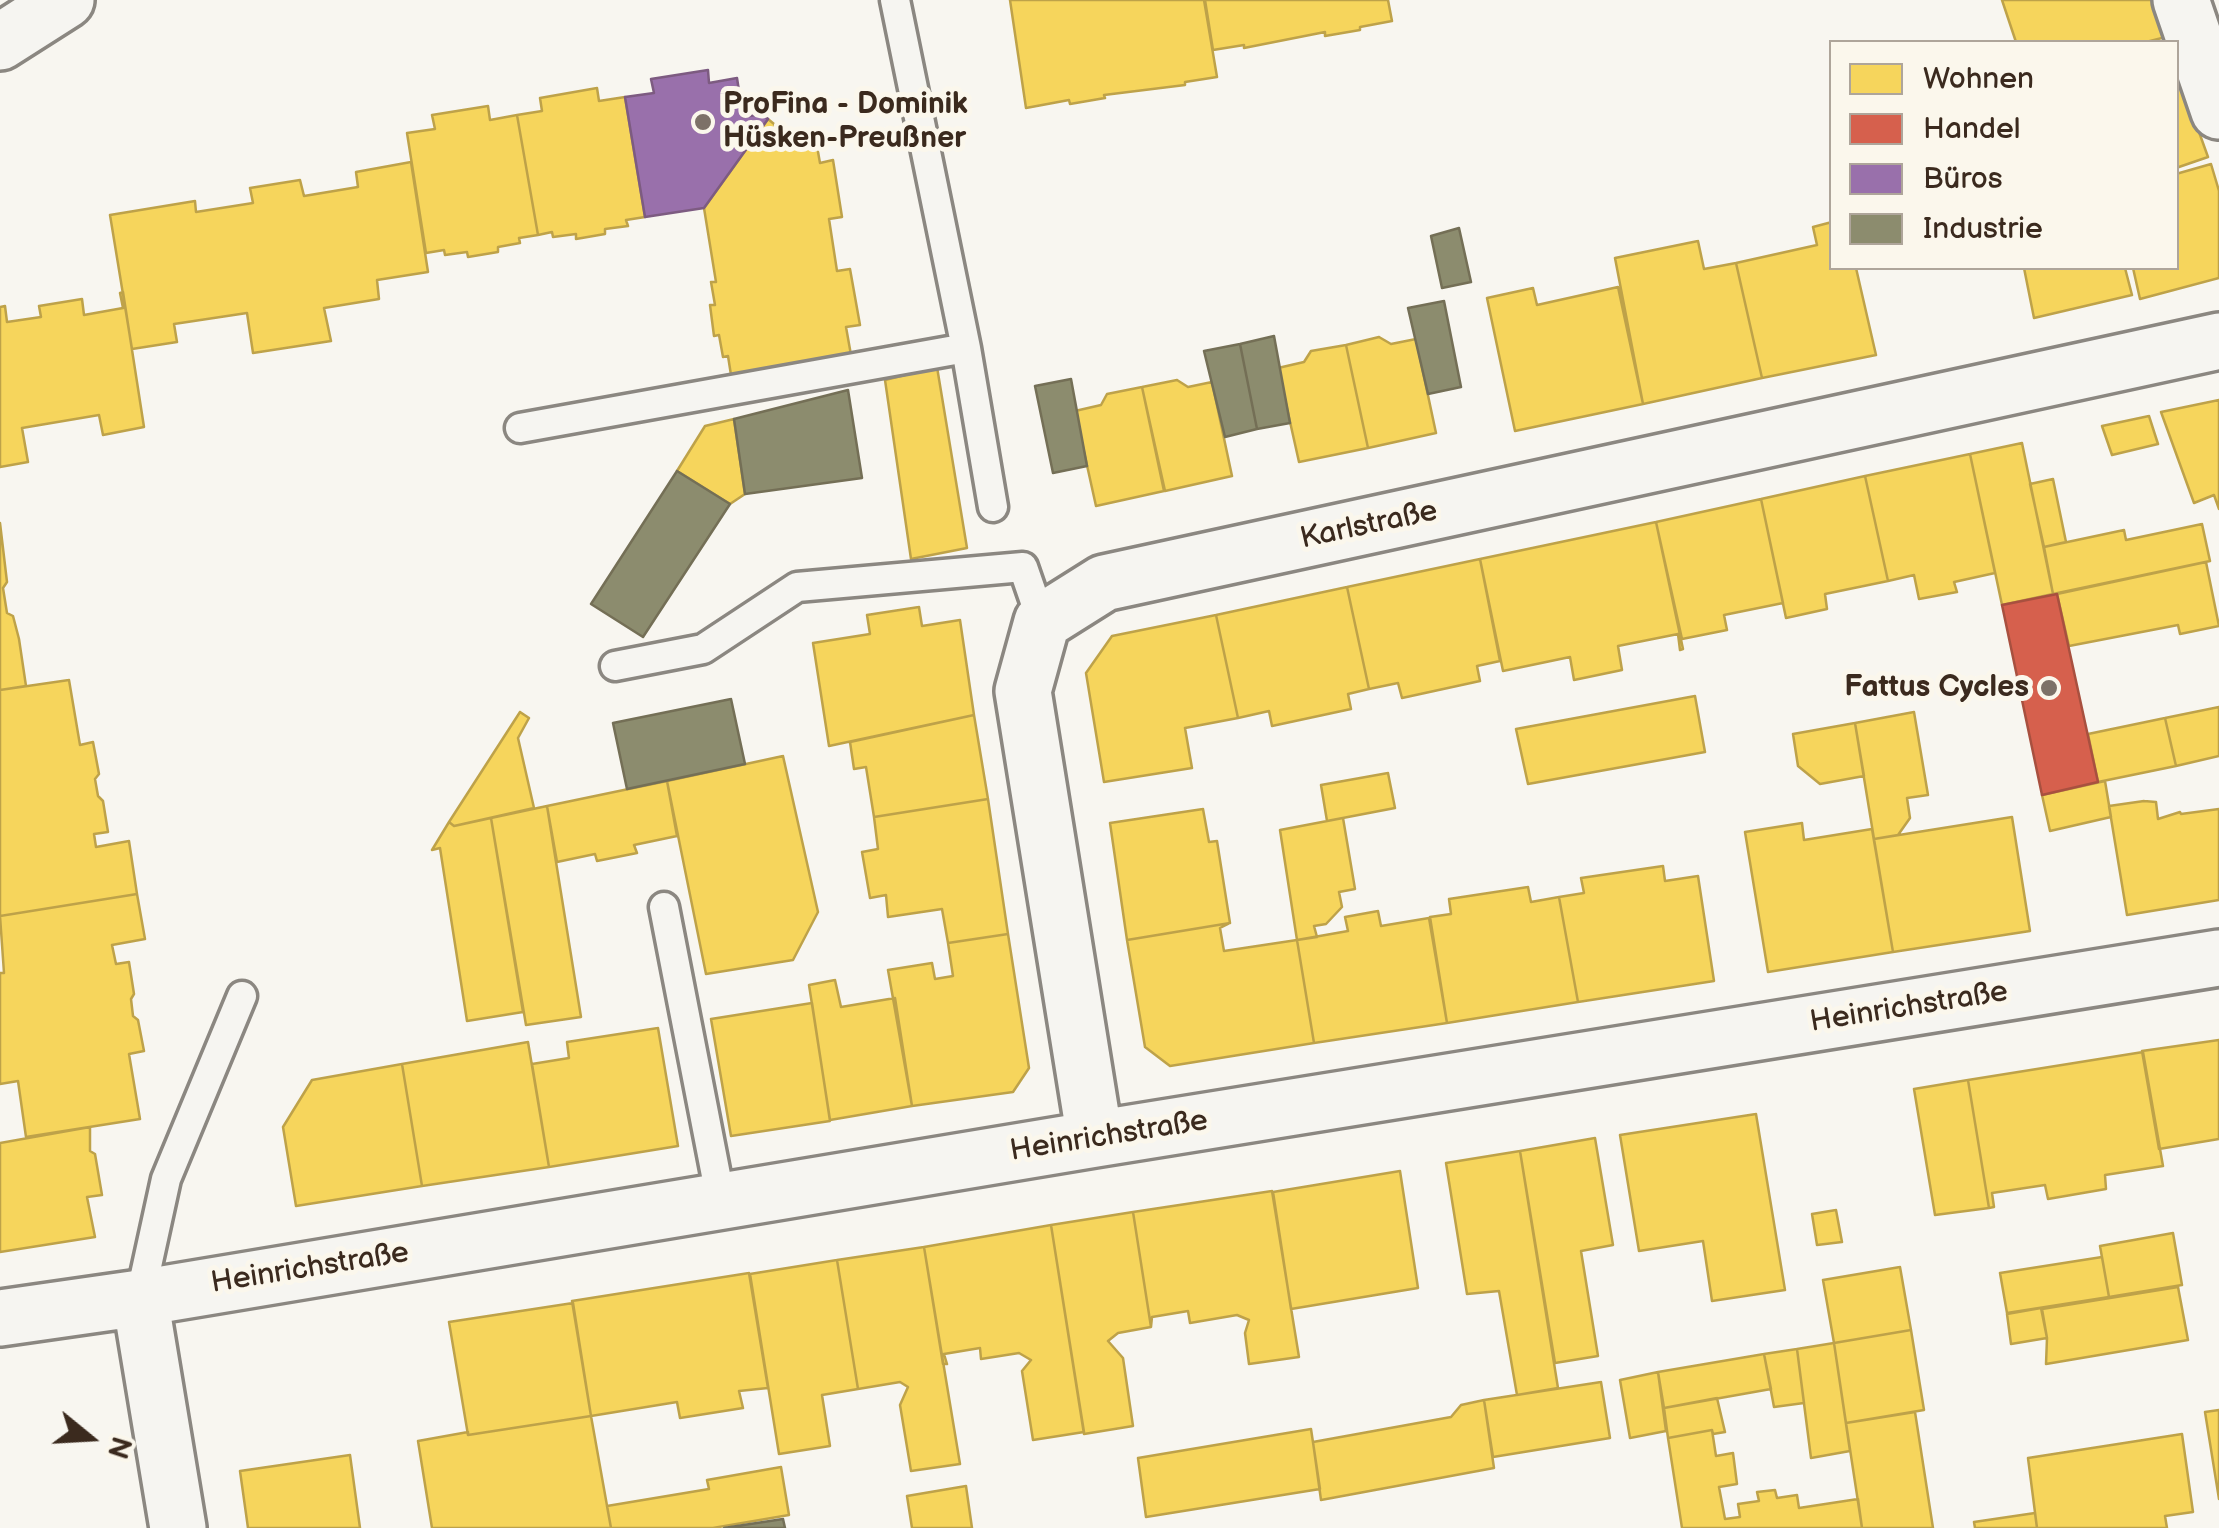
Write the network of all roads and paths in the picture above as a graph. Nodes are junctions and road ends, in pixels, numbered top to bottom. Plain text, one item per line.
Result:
1 (66, 0) edge
2 (895, 0) edge
3 (2180, 0) edge
4 (0, 42) edge
5 (2219, 111) edge
6 (2219, 342) edge
7 (966, 348) junction
8 (520, 428) dead end
9 (993, 506) dead end
10 (1042, 622) junction
11 (615, 666) dead end
12 (664, 907) dead end
13 (2219, 958) edge
14 (242, 996) dead end
15 (1095, 1139) junction
16 (721, 1201) junction
17 (140, 1298) junction
18 (0, 1318) edge
19 (178, 1528) edge

1 - 4 street
2 - 7 lane
3 - 5 street
6 - 10 street, Karlstraße
7 - 8 lane
7 - 9 lane
10 - 11 lane
10 - 15 street
12 - 16 lane
13 - 15 street, Heinrichstraße
14 - 17 lane
15 - 16 street, Heinrichstraße
16 - 17 street, Heinrichstraße
17 - 18 street, Heinrichstraße
17 - 19 street

